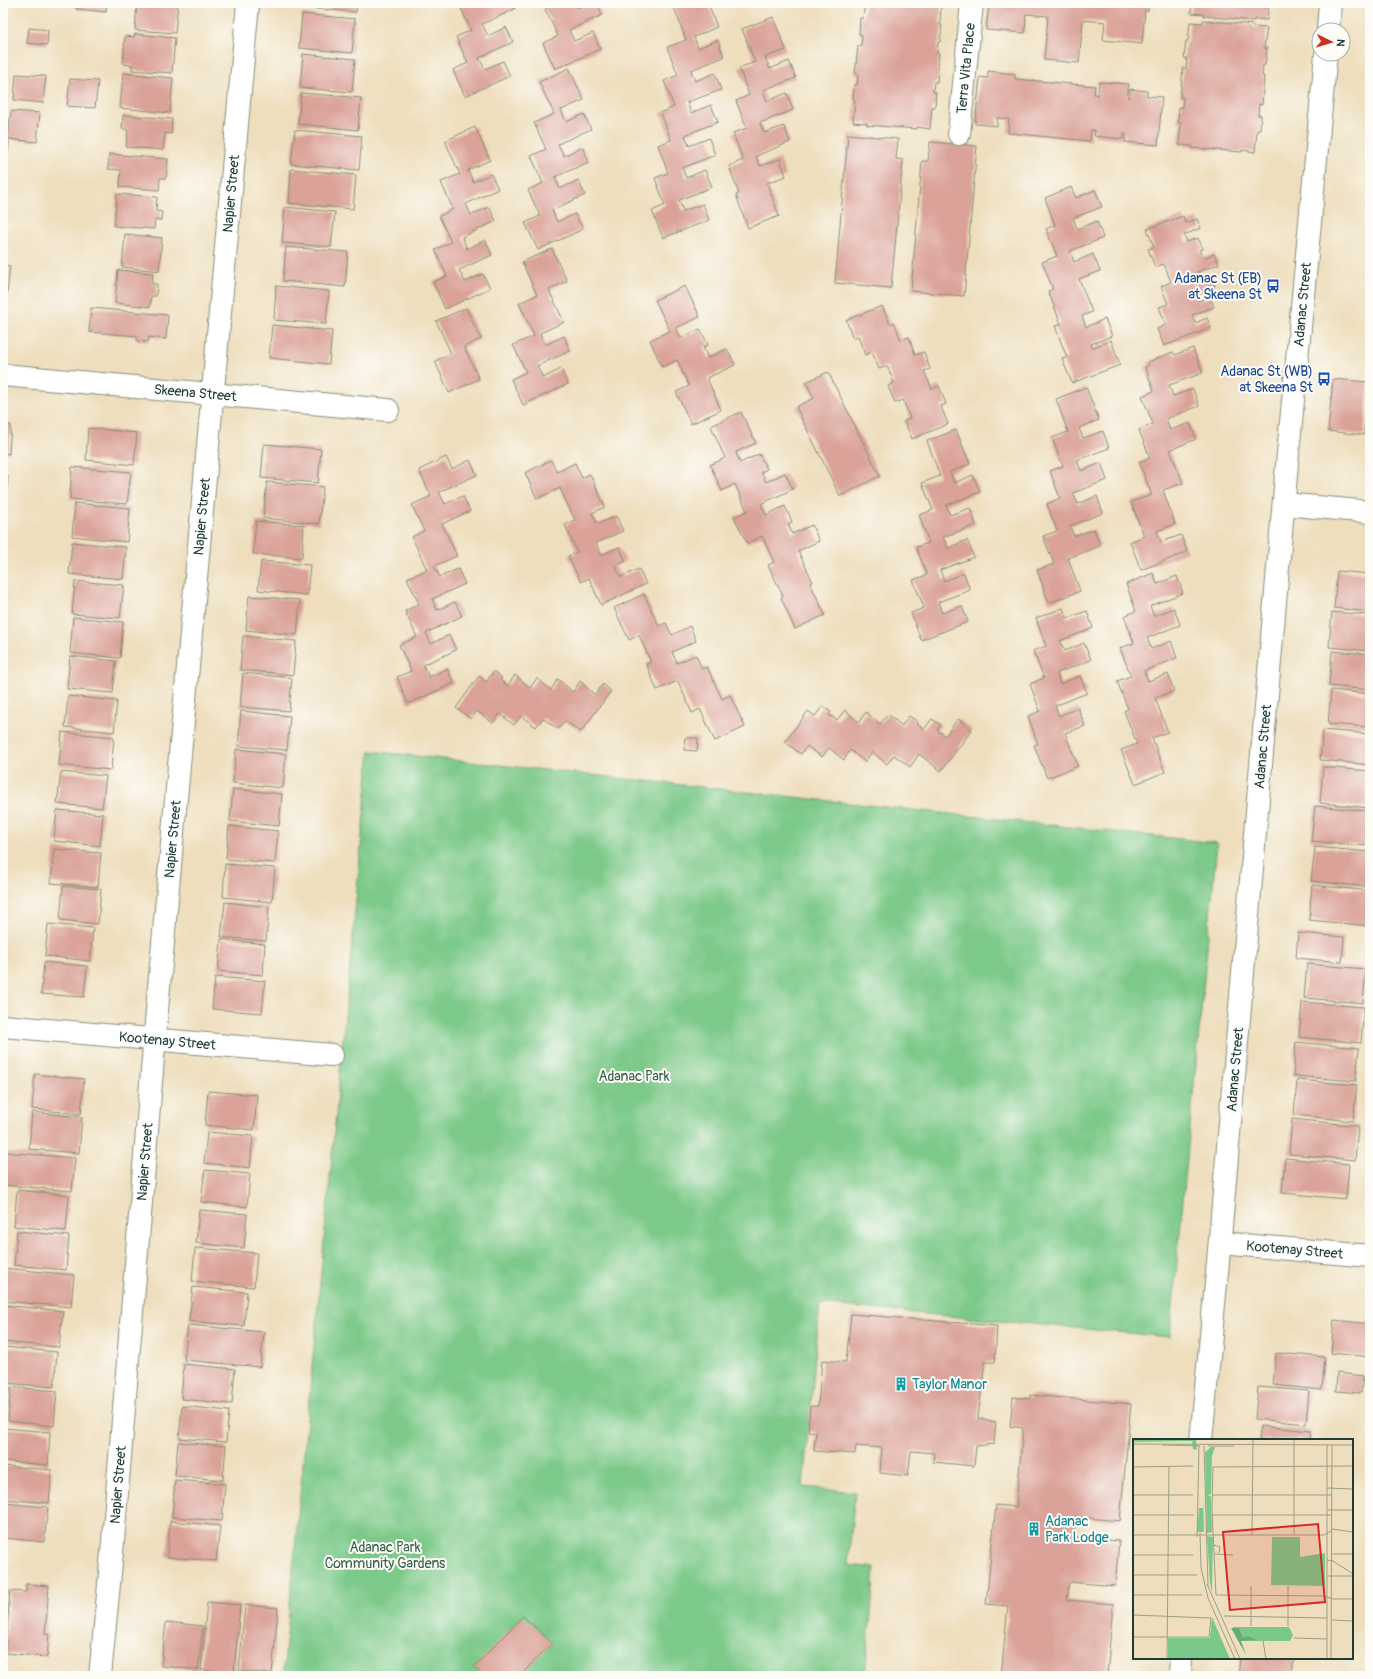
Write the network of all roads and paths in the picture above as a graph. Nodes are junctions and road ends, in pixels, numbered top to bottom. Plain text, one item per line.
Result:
1 (248, 3) edge
2 (972, 3) edge
3 (1330, 3) edge
4 (1329, 22) edge
5 (1325, 62) edge
6 (959, 134) dead end
7 (3, 375) edge
8 (212, 394) junction
9 (388, 410) dead end
10 (1284, 504) junction
11 (1370, 512) edge
12 (3, 1026) edge
13 (154, 1040) junction
14 (332, 1055) dead end
15 (1220, 1243) junction
16 (1370, 1256) edge
17 (1202, 1439) edge
18 (1181, 1659) edge
19 (100, 1676) edge
20 (1180, 1676) edge

1 - 8 street, Napier Street
2 - 6 street, Terra Vita Place
3 - 4 street
5 - 10 street, Adanac Street
7 - 8 street, Skeena Street
8 - 9 street, Skeena Street
8 - 13 street, Napier Street
10 - 11 street
10 - 15 street, Adanac Street
12 - 13 street, Kootenay Street
13 - 14 street, Kootenay Street
13 - 19 street, Napier Street
15 - 16 street, Kootenay Street
15 - 17 street, Adanac Street
18 - 20 street

